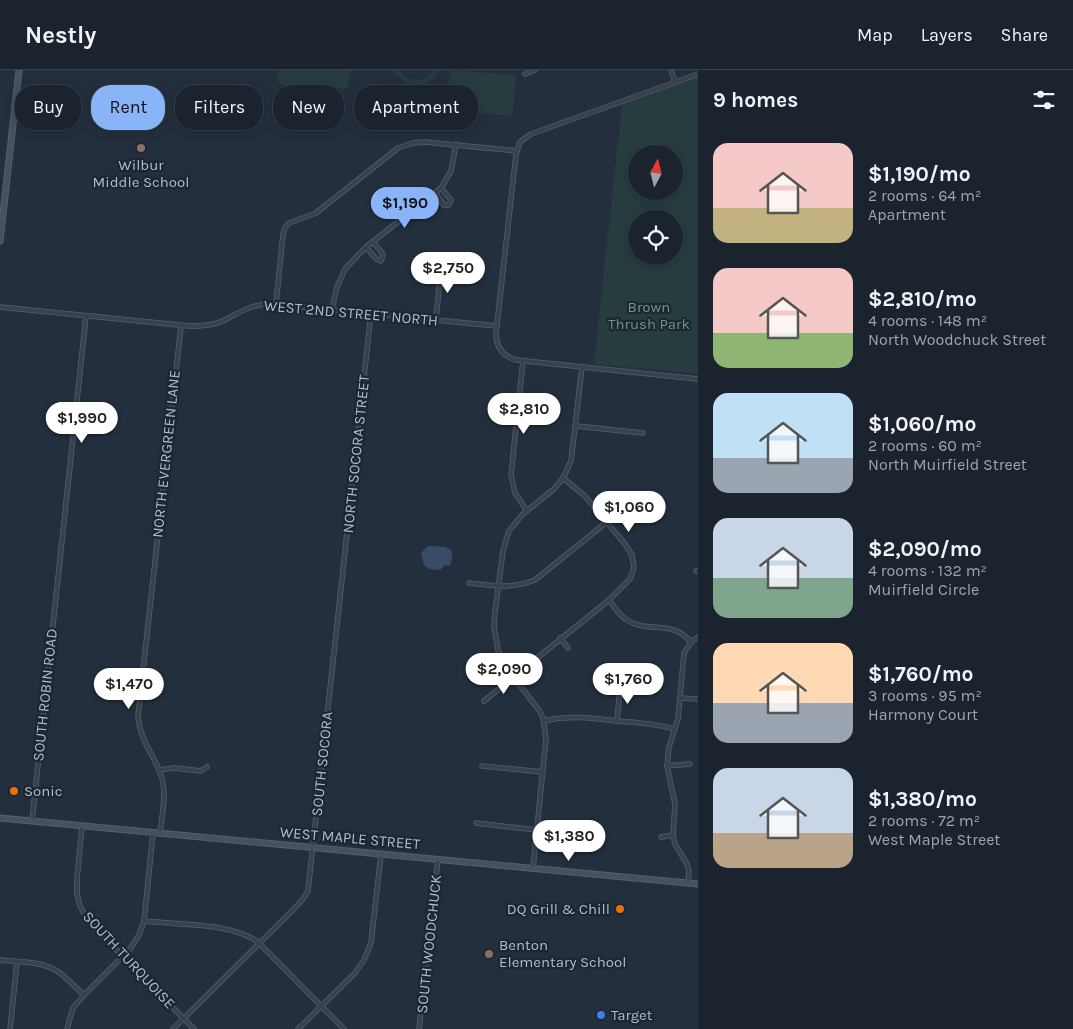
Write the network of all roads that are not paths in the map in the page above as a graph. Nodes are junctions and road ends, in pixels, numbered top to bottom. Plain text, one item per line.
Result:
1 (19, 70) edge
2 (535, 70) edge
3 (671, 70) edge
4 (525, 74) dead end
5 (698, 74) edge
6 (675, 82) junction
7 (456, 144) junction
8 (517, 150) junction
9 (441, 188) junction
10 (435, 193) junction
11 (0, 236) edge
12 (0, 241) edge
13 (373, 242) junction
14 (366, 247) junction
15 (442, 266) dead end
16 (276, 304) junction
17 (0, 307) edge
18 (332, 309) junction
19 (372, 313) junction
20 (86, 316) junction
21 (436, 320) junction
22 (181, 326) junction
23 (497, 326) junction
24 (523, 361) junction
25 (582, 367) junction
26 (698, 379) edge
27 (576, 426) junction
28 (643, 433) dead end
29 (562, 478) junction
30 (639, 496) dead end
31 (527, 511) junction
32 (608, 522) junction
33 (469, 583) dead end
34 (498, 586) junction
35 (341, 595) joint
36 (609, 600) junction
37 (560, 638) junction
38 (698, 638) edge
39 (691, 642) junction
40 (568, 648) dead end
41 (513, 676) junction
42 (620, 688) dead end
43 (680, 698) junction
44 (697, 699) edge
45 (484, 701) dead end
46 (544, 721) junction
47 (617, 721) junction
48 (675, 729) junction
49 (690, 764) dead end
50 (482, 766) dead end
51 (667, 766) junction
52 (207, 767) dead end
53 (159, 770) junction
54 (543, 772) junction
55 (0, 818) edge
56 (32, 821) junction
57 (476, 823) dead end
58 (82, 826) junction
59 (537, 830) junction
60 (156, 833) junction
61 (673, 835) junction
62 (661, 837) dead end
63 (313, 847) junction
64 (381, 854) junction
65 (438, 859) junction
66 (533, 868) junction
67 (688, 883) junction
68 (698, 884) edge
69 (144, 921) junction
70 (260, 944) junction
71 (122, 956) junction
72 (0, 960) edge
73 (17, 962) junction
74 (84, 994) junction
75 (321, 1006) junction
76 (183, 1019) junction
77 (10, 1029) edge
78 (67, 1029) edge
79 (173, 1029) edge
80 (194, 1029) edge
81 (298, 1029) edge
82 (344, 1029) edge
83 (420, 1029) edge

1 - 11 main road
2 - 4 street
3 - 6 street
5 - 6 street
6 - 8 street
7 - 8 street
7 - 9 street
7 - 16 street
8 - 23 street
9 - 10 street
9 - 10 street
10 - 13 street
11 - 12 main road
13 - 14 street
13 - 14 street
14 - 18 street
15 - 21 street
16 - 18 street, WEST 2ND STREET NORTH
16 - 22 street, WEST 2ND STREET NORTH
17 - 20 street, WEST 2ND STREET NORTH
18 - 19 street, WEST 2ND STREET NORTH
19 - 21 street, WEST 2ND STREET NORTH
19 - 35 street, NORTH SOCORA STREET
20 - 22 street, WEST 2ND STREET NORTH
20 - 56 street, SOUTH ROBIN ROAD
21 - 23 street, WEST 2ND STREET NORTH
22 - 53 street, NORTH EVERGREEN LANE
23 - 24 street
24 - 25 street
24 - 31 street
25 - 26 street
25 - 27 street
27 - 28 street
27 - 29 street
29 - 31 street
29 - 32 street
30 - 32 street
31 - 34 street
32 - 34 street
32 - 36 street
33 - 34 street
34 - 41 street
35 - 63 street, SOUTH SOCORA
36 - 37 street
36 - 39 street
37 - 40 street
37 - 41 street
38 - 39 street
39 - 43 street
41 - 45 street
41 - 46 street
42 - 47 street
43 - 44 street
43 - 48 street
46 - 47 street
46 - 54 street
47 - 48 street
48 - 51 street
49 - 51 street
50 - 54 street
51 - 61 street
52 - 53 street
53 - 60 street
54 - 59 street
55 - 56 main road, WEST MAPLE STREET
56 - 58 main road, WEST MAPLE STREET
57 - 59 street
58 - 60 main road, WEST MAPLE STREET
58 - 71 street, SOUTH TURQUOISE
59 - 66 street
60 - 63 main road, WEST MAPLE STREET
60 - 69 street
61 - 62 street
61 - 67 street
63 - 64 main road, WEST MAPLE STREET
63 - 70 street, SOUTH SOCORA
64 - 65 main road, WEST MAPLE STREET
64 - 75 street
65 - 66 main road, WEST MAPLE STREET
65 - 83 street, SOUTH WOODCHUCK
66 - 67 main road, WEST MAPLE STREET
67 - 68 main road, WEST MAPLE STREET
69 - 70 street
69 - 71 street
70 - 75 street
70 - 76 street, SOUTH SOCORA
71 - 74 street
71 - 76 street, SOUTH TURQUOISE
72 - 73 street
73 - 74 street
73 - 77 street
74 - 78 street
75 - 81 street
75 - 82 street
76 - 79 street, SOUTH SOCORA
76 - 80 street, SOUTH TURQUOISE

